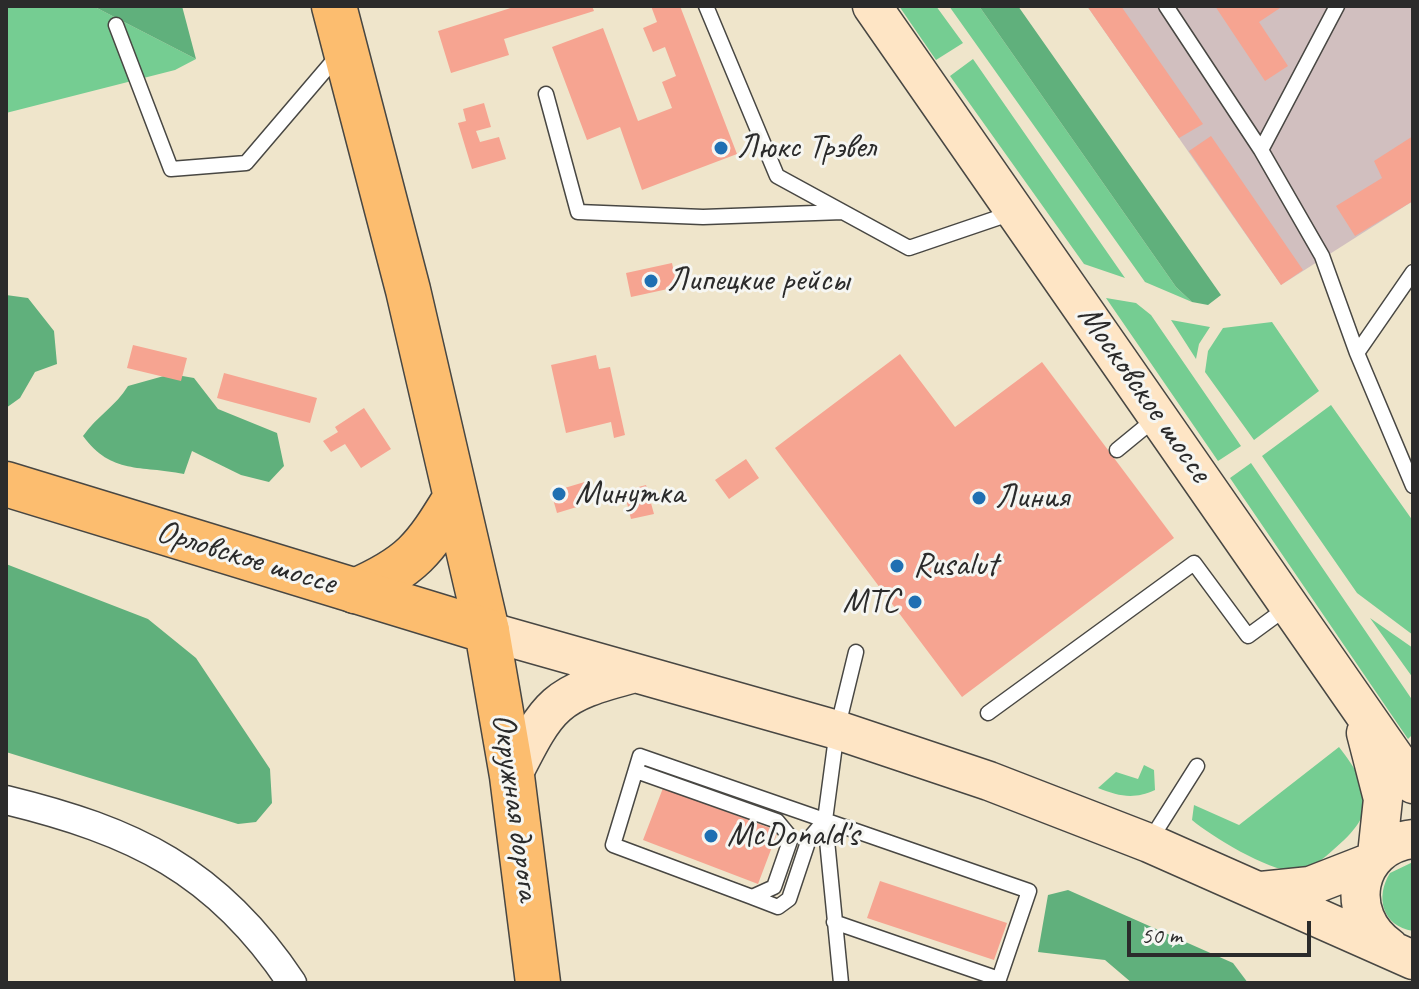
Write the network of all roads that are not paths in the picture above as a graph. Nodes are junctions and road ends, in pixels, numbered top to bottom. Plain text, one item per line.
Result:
1 (706, 6) edge
2 (872, 6) edge
3 (1166, 6) edge
4 (1337, 6) edge
5 (116, 25) dead end
6 (339, 27) edge
7 (546, 94) dead end
8 (1261, 150) junction
9 (1016, 211) junction
10 (843, 212) junction
11 (1413, 272) edge
12 (1357, 353) junction
13 (1159, 416) junction
14 (1117, 450) dead end
15 (6, 484) edge
16 (1413, 486) edge
17 (456, 497) junction
18 (355, 591) junction
19 (1290, 606) junction
20 (487, 631) junction
21 (856, 652) dead end
22 (635, 673) junction
23 (1359, 707) junction
24 (988, 713) dead end
25 (837, 730) junction
26 (1197, 766) dead end
27 (636, 771) junction
28 (512, 776) junction
29 (1413, 784) edge
30 (6, 800) edge
31 (825, 820) junction
32 (1413, 839) edge
33 (1149, 843) junction
34 (1373, 859) junction
35 (1256, 891) junction
36 (752, 897) junction
37 (834, 922) junction
38 (1405, 954) edge
39 (292, 983) edge
40 (538, 983) edge
41 (841, 983) edge

1 - 10 lane
2 - 9 main road, Московское шоссе
3 - 8 lane
4 - 8 lane
5 - 6 lane
6 - 17 main road, Окружная дорога
7 - 10 lane
8 - 12 lane
9 - 10 lane
9 - 13 main road, Московское шоссе
11 - 12 lane
12 - 16 lane
13 - 14 lane
13 - 19 main road, Московское шоссе
15 - 18 main road, Орловское шоссе
17 - 18 main road
17 - 20 main road, Окружная дорога
18 - 20 main road, Орловское шоссе
19 - 23 main road, Московское шоссе
19 - 24 lane
20 - 22 main road
20 - 28 main road, Окружная дорога
21 - 25 lane
22 - 25 main road
22 - 28 main road
23 - 29 main road, Московское шоссе
23 - 34 main road
25 - 31 lane
25 - 33 main road
26 - 33 lane
27 - 31 lane
27 - 36 lane
27 - 36 lane
28 - 40 main road, Окружная дорога
30 - 39 street
31 - 36 lane
31 - 37 lane
31 - 37 lane
32 - 34 main road
33 - 35 main road
34 - 35 main road
34 - 38 main road
35 - 38 main road
37 - 41 lane

